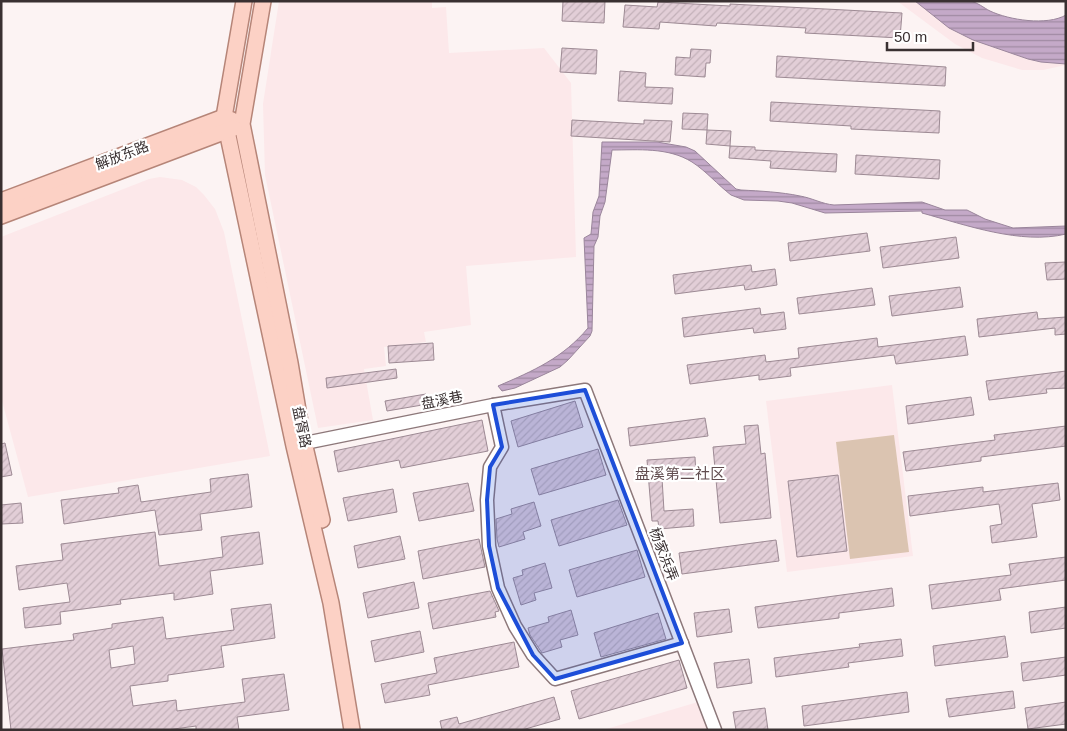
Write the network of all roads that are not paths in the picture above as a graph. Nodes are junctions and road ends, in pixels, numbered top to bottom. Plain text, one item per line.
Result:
1 (244, 1) edge
2 (263, 1) edge
3 (225, 124) junction
4 (242, 124) junction
5 (1, 201) edge
6 (1, 216) edge
7 (585, 390) joint
8 (493, 406) junction
9 (305, 443) junction
10 (682, 643) junction
11 (352, 730) edge
12 (362, 730) edge
13 (715, 730) edge

1 - 3 main road, 盘胥路
2 - 4 main road, 盘胥路
3 - 4 main road
3 - 5 main road, 解放东路
3 - 6 main road, 解放东路
3 - 11 main road, 盘胥路
4 - 9 main road, 盘胥路
7 - 8 street, 盘溪巷
7 - 10 street, 杨家浜弄
8 - 9 street, 盘溪巷
8 - 10 street
9 - 12 main road, 盘胥路
10 - 13 street, 杨家浜弄

